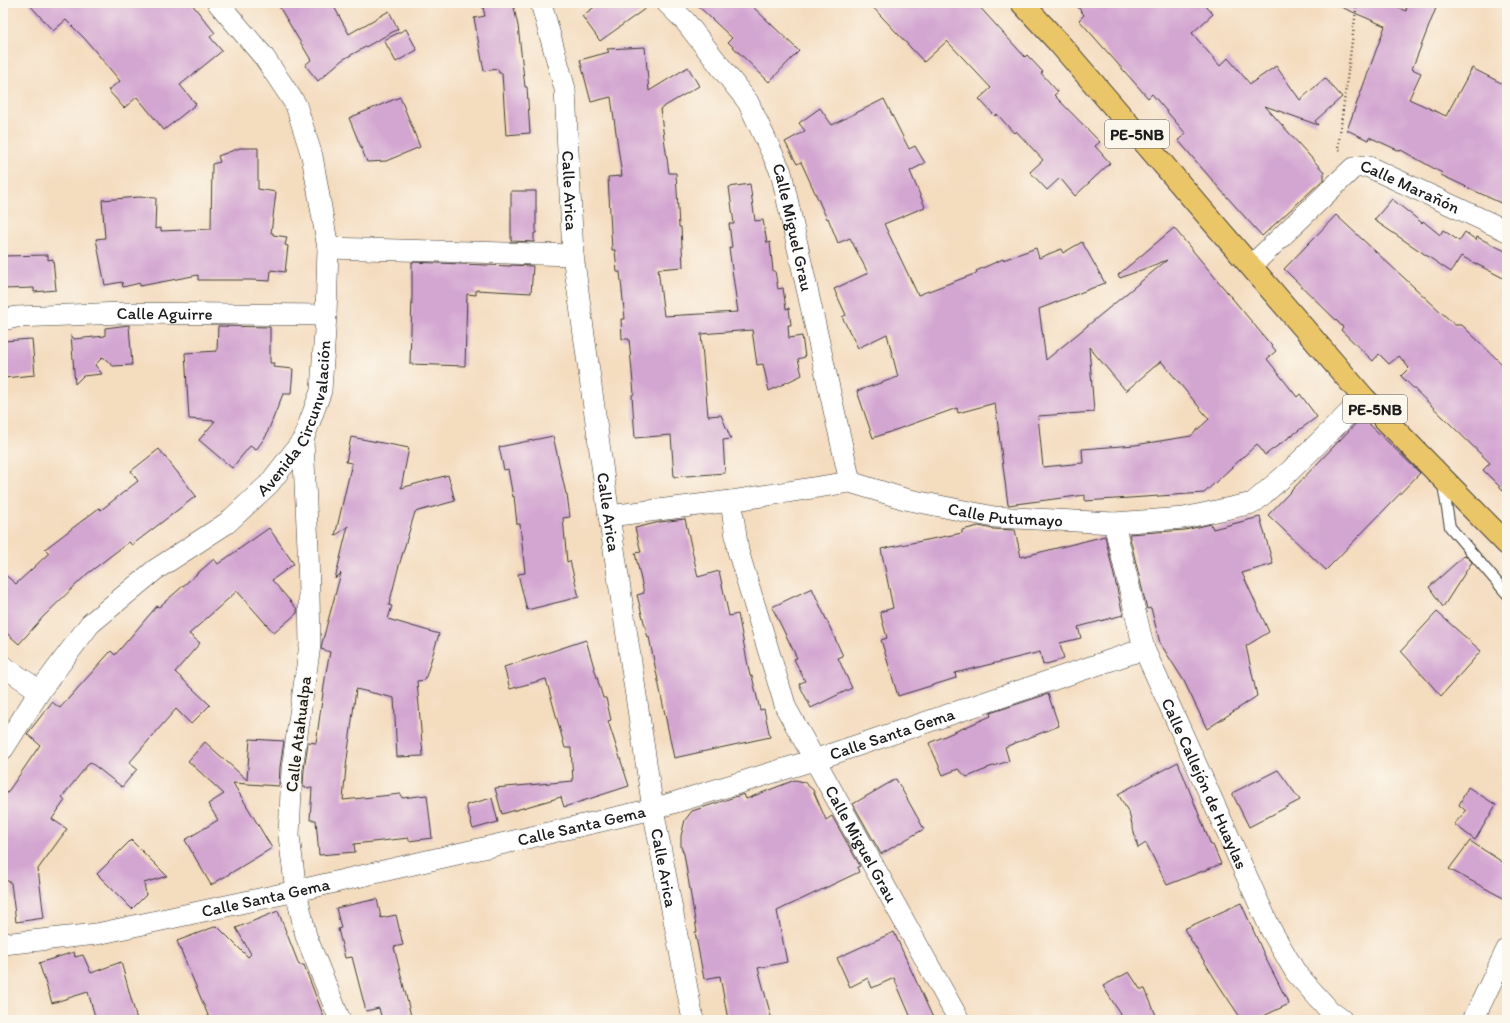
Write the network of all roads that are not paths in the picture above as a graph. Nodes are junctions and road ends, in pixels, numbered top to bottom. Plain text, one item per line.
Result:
1 (218, 3) edge
2 (541, 3) edge
3 (667, 3) edge
4 (1022, 3) edge
5 (1507, 232) edge
6 (328, 248) junction
7 (573, 255) junction
8 (1251, 266) junction
9 (326, 315) junction
10 (3, 320) edge
11 (1364, 398) junction
12 (303, 440) junction
13 (1442, 479) junction
14 (850, 482) junction
15 (731, 501) junction
16 (609, 516) junction
17 (1114, 523) junction
18 (1507, 544) edge
19 (1507, 594) edge
20 (1144, 649) junction
21 (3, 666) edge
22 (40, 691) junction
23 (3, 748) edge
24 (814, 760) junction
25 (653, 809) junction
26 (296, 891) junction
27 (3, 944) edge
28 (1507, 949) edge
29 (1329, 1017) edge
30 (340, 1020) edge
31 (693, 1020) edge
32 (959, 1020) edge
33 (1474, 1020) edge

1 - 6 street, Avenida Circunvalación
2 - 7 street, Calle Arica
3 - 14 street, Calle Miguel Grau
4 - 8 highway, PE-5NB
5 - 8 street, Calle Marañón
6 - 7 street
6 - 9 street, Avenida Circunvalación
7 - 16 street, Calle Arica
8 - 11 highway, PE-5NB
9 - 10 street, Calle Aguirre
9 - 12 street, Avenida Circunvalación
11 - 13 highway, PE-5NB
11 - 17 street, Calle Putumayo
12 - 22 street, Avenida Circunvalación
12 - 26 street, Calle Atahualpa
13 - 18 highway, PE-5NB
13 - 19 lane
14 - 15 street, Calle Putumayo
14 - 17 street, Calle Putumayo
15 - 16 street, Calle Putumayo
15 - 24 street, Calle Miguel Grau
16 - 25 street, Calle Arica
17 - 20 street, Calle Callejón de Huaylas
20 - 24 street, Calle Santa Gema
20 - 29 street, Calle Callejón de Huaylas
21 - 22 street
22 - 23 street, Avenida Circunvalación
24 - 25 street, Calle Santa Gema
24 - 32 street, Calle Miguel Grau
25 - 26 street, Calle Santa Gema
25 - 31 street, Calle Arica
26 - 27 street, Calle Santa Gema
26 - 30 street, Calle Atahualpa
28 - 33 street

